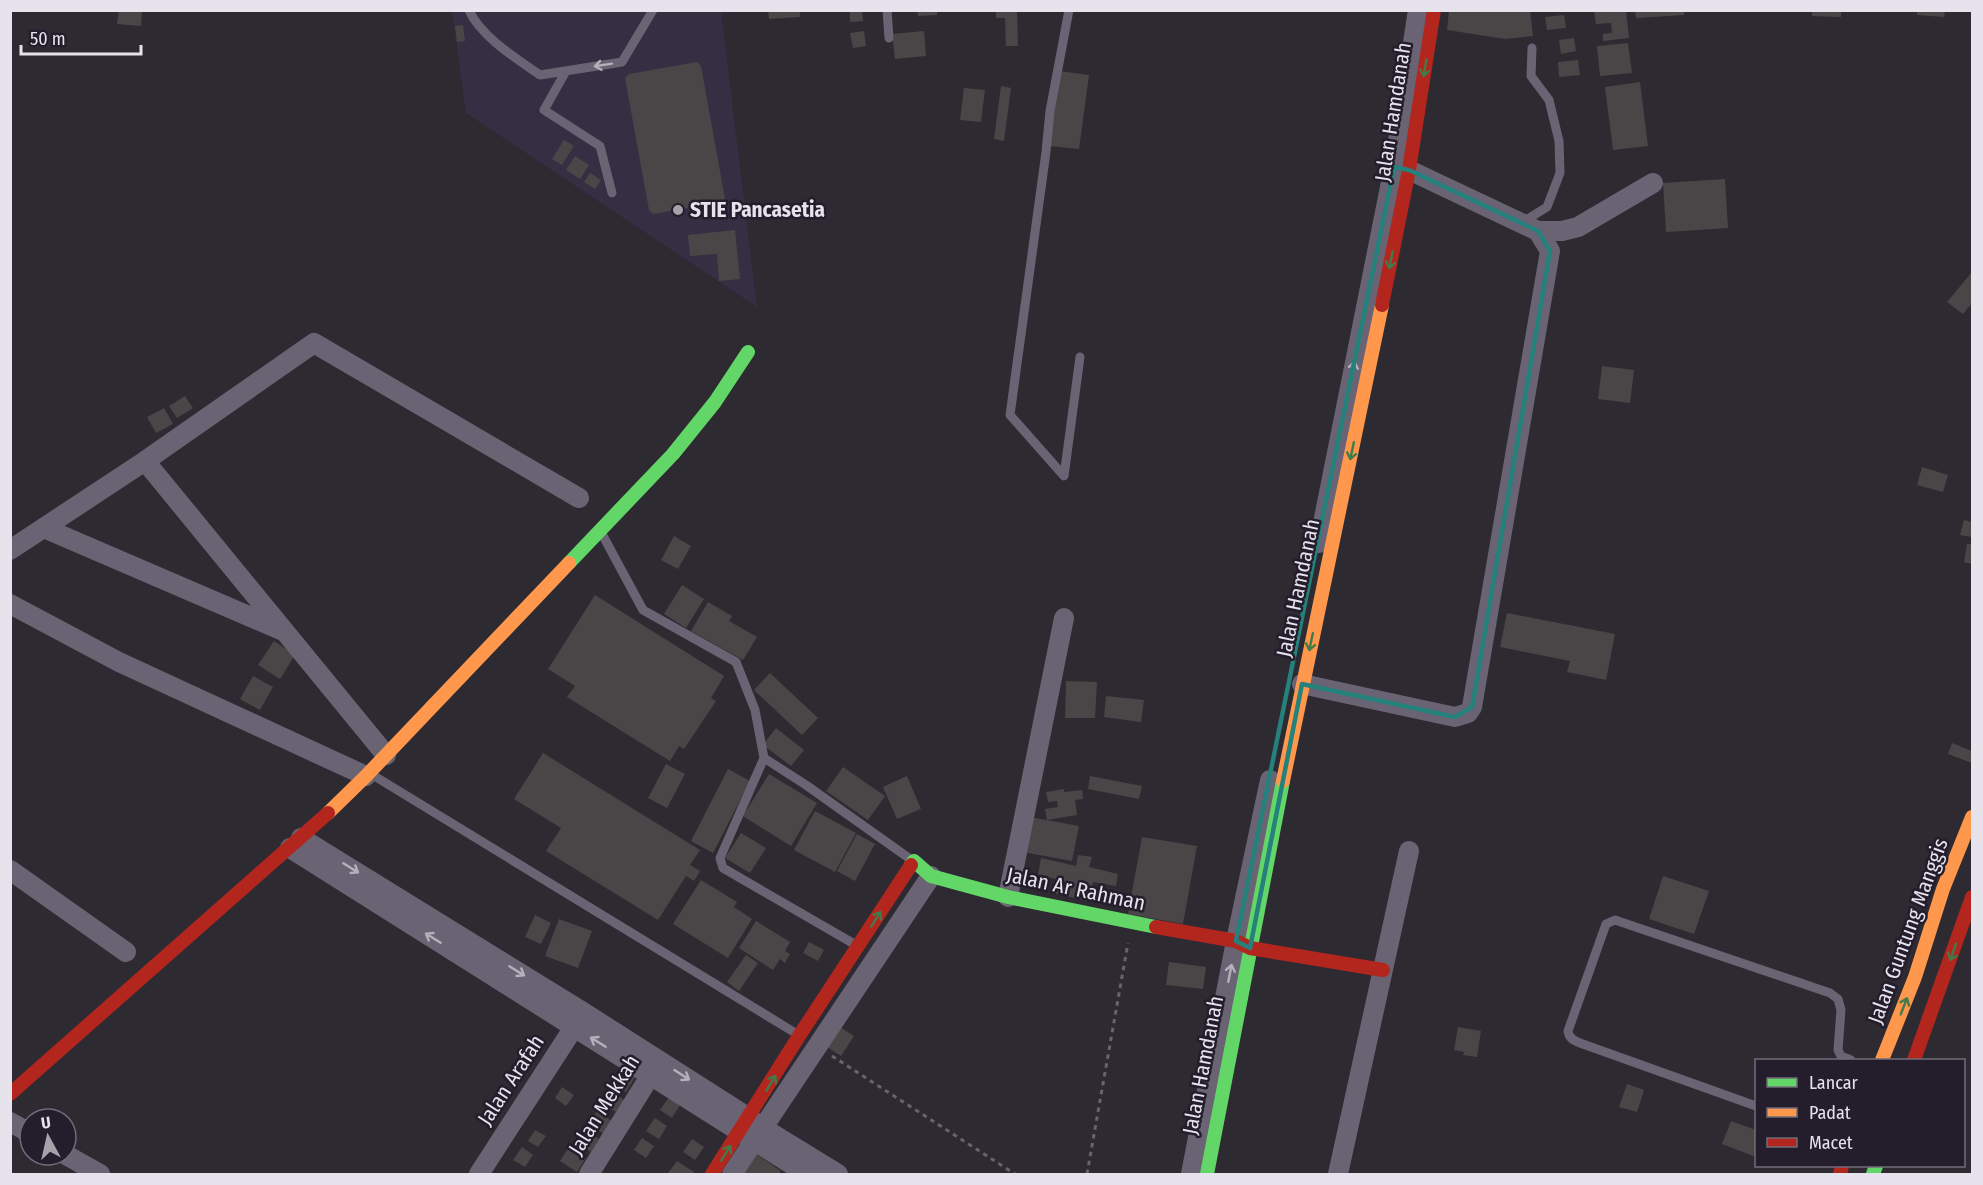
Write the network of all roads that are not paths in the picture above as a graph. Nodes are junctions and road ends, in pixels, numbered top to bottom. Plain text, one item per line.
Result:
1 (469, 10) edge
2 (653, 10) edge
3 (887, 10) edge
4 (1069, 10) edge
5 (1418, 10) edge
6 (1434, 10) edge
7 (889, 38) dead end
8 (1532, 48) dead end
9 (566, 71) junction
10 (1401, 169) junction
11 (1653, 183) dead end
12 (612, 193) dead end
13 (1531, 226) junction
14 (748, 352) dead end
15 (1080, 357) dead end
16 (145, 461) junction
17 (579, 498) dead end
18 (44, 528) junction
19 (601, 532) junction
20 (10, 550) edge
21 (10, 604) edge
22 (1064, 618) dead end
23 (285, 632) junction
24 (1302, 684) junction
25 (386, 755) junction
26 (764, 758) junction
27 (368, 774) junction
28 (1972, 817) edge
29 (296, 843) junction
30 (1409, 851) dead end
31 (914, 861) junction
32 (10, 870) edge
33 (931, 876) junction
34 (1008, 897) junction
35 (1972, 897) edge
36 (1243, 945) junction
37 (858, 947) junction
38 (126, 952) dead end
39 (1383, 970) junction
40 (1915, 976) junction
41 (833, 984) junction
42 (1941, 985) junction
43 (854, 993) junction
44 (579, 1019) junction
45 (799, 1036) junction
46 (818, 1047) junction
47 (1848, 1059) edge
48 (1882, 1059) edge
49 (1914, 1059) edge
50 (655, 1067) junction
51 (10, 1094) edge
52 (1755, 1106) edge
53 (752, 1130) junction
54 (78, 1162) edge
55 (100, 1174) edge
56 (479, 1174) edge
57 (588, 1174) edge
58 (712, 1174) edge
59 (732, 1174) edge
60 (807, 1174) edge
61 (838, 1174) edge
62 (1191, 1174) edge
63 (1207, 1174) edge
64 (1338, 1174) edge

1 - 9 lane
2 -> 9 lane
3 - 7 lane
4 - 15 lane
5 - 10 street, Jalan Hamdanah
6 -> 10 street, Jalan Hamdanah
8 - 13 lane
9 - 12 lane
10 - 13 street
10 -> 24 street, Jalan Hamdanah
36 -> 10 street, Jalan Hamdanah
11 - 13 street
13 - 24 street
14 - 19 street
16 - 17 street
16 - 18 street
16 - 23 street
18 - 20 street
18 - 23 street
19 - 25 street
19 - 26 lane
21 - 27 street
22 - 34 street
23 - 25 street
24 - 36 street, Jalan Hamdanah
25 - 27 street
26 - 31 lane
26 - 37 lane
27 - 29 street
27 - 45 lane
28 - 40 street, Jalan Guntung Manggis
29 - 44 street
29 - 51 street
30 - 39 street
31 - 33 street, Jalan Ar Rahman
37 -> 31 street
32 - 38 street
33 - 34 street, Jalan Ar Rahman
33 - 43 street
34 - 36 street, Jalan Ar Rahman
35 -> 42 street
36 - 39 street, Jalan Ar Rahman
62 -> 36 street, Jalan Hamdanah
36 - 63 street, Jalan Hamdanah
37 - 41 street
39 - 64 street
40 - 42 street
48 -> 40 street, Jalan Guntung Manggis
41 - 43 street
41 - 45 street
42 - 49 street
43 - 46 street
44 - 50 street
44 - 56 street, Jalan Arafah
45 - 46 lane
53 -> 45 street
46 - 53 street
47 - 52 lane
50 - 53 street
50 - 57 street, Jalan Mekkah
58 -> 53 street
53 - 59 street
53 - 60 street
53 - 61 street
54 - 55 street

